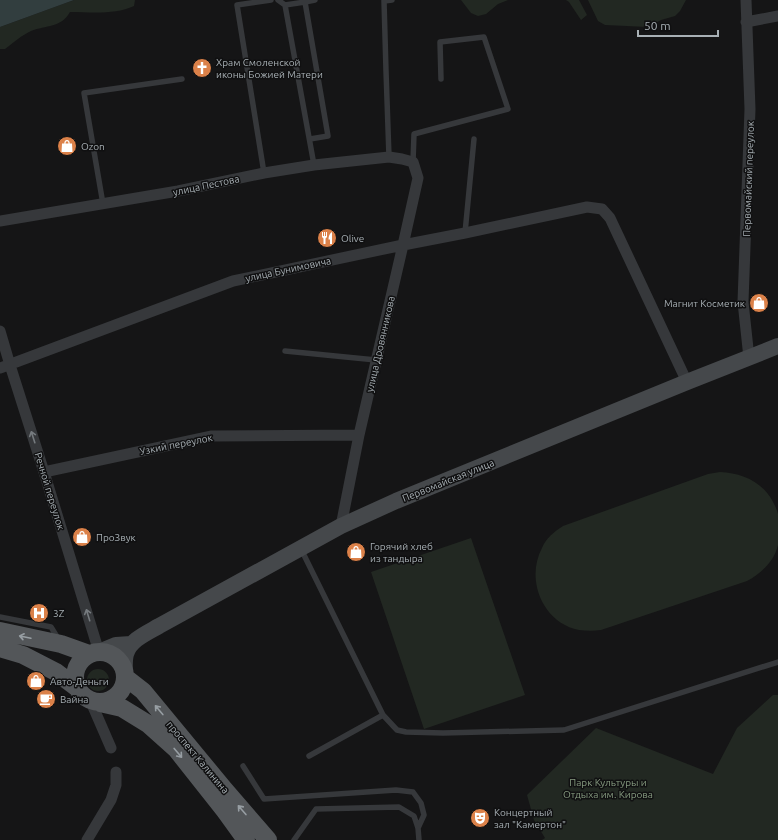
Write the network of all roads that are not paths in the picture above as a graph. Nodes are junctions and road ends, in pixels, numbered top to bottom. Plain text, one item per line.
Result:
1 (271, 0) edge
2 (278, 0) edge
3 (315, 0) edge
4 (392, 0) edge
5 (746, 0) edge
6 (305, 2) junction
7 (286, 5) junction
8 (778, 16) edge
9 (746, 22) junction
10 (182, 79) dead end
11 (441, 79) dead end
12 (310, 139) junction
13 (474, 139) dead end
14 (389, 157) junction
15 (413, 162) junction
16 (314, 165) junction
17 (264, 173) junction
18 (103, 204) junction
19 (0, 221) edge
20 (465, 233) junction
21 (403, 245) junction
22 (0, 331) edge
23 (778, 346) edge
24 (285, 351) dead end
25 (749, 358) junction
26 (376, 360) junction
27 (5, 366) edge
28 (688, 382) junction
29 (358, 435) junction
30 (44, 472) junction
31 (341, 526) junction
32 (300, 549) junction
33 (0, 617) edge
34 (0, 631) edge
35 (61, 644) junction
36 (131, 644) junction
37 (0, 648) edge
38 (94, 653) junction
39 (778, 662) edge
40 (125, 677) junction
41 (76, 687) junction
42 (96, 702) junction
43 (383, 715) junction
44 (111, 748) dead end
45 (309, 756) dead end
46 (243, 766) dead end
47 (116, 772) dead end
48 (418, 828) junction
49 (87, 840) edge
50 (246, 840) edge
51 (268, 840) edge
52 (294, 840) edge
53 (419, 840) edge

1 - 17 lane
2 - 7 lane
3 - 6 lane
4 - 14 lane
5 - 9 street, Первомайский переулок
6 - 7 lane
6 - 12 lane
7 - 12 lane
8 - 9 street
9 - 25 street, Первомайский переулок
10 - 18 lane
11 - 15 lane
12 - 16 lane
13 - 20 lane
14 - 15 street, улица Пестова
14 - 16 street, улица Пестова
15 - 21 street, улица Дровянникова
16 - 17 street, улица Пестова
17 - 18 street, улица Пестова
18 - 19 street, улица Пестова
20 - 21 street, улица Бунимовича
20 - 28 street, улица Бунимовича
21 - 26 street, улица Дровянникова
21 - 27 street, улица Бунимовича
22 - 27 street, Речной переулок
23 - 25 street, Первомайская улица
24 - 26 lane
25 - 28 street, Первомайская улица
26 - 29 street, улица Дровянникова
30 -> 27 street, Речной переулок
28 - 31 street, Первомайская улица
29 - 30 street, Узкий переулок
29 - 31 street, улица Дровянникова
38 -> 30 street, Речной переулок
31 - 32 street, Первомайская улица
32 - 36 street, Первомайская улица
32 - 43 lane
33 - 35 lane
35 -> 34 main road, проспект Калинина
35 - 38 main road, проспект Калинина
36 - 38 street, Первомайская улица
36 - 40 street
37 - 41 main road
38 - 40 main road, проспект Калинина
38 - 41 main road
39 - 43 lane
40 - 42 main road
51 -> 40 main road, проспект Калинина
41 - 42 main road
42 - 44 street
42 -> 50 main road, проспект Калинина
43 - 45 lane
46 - 48 lane
47 - 49 street
48 - 52 lane
48 - 53 lane

